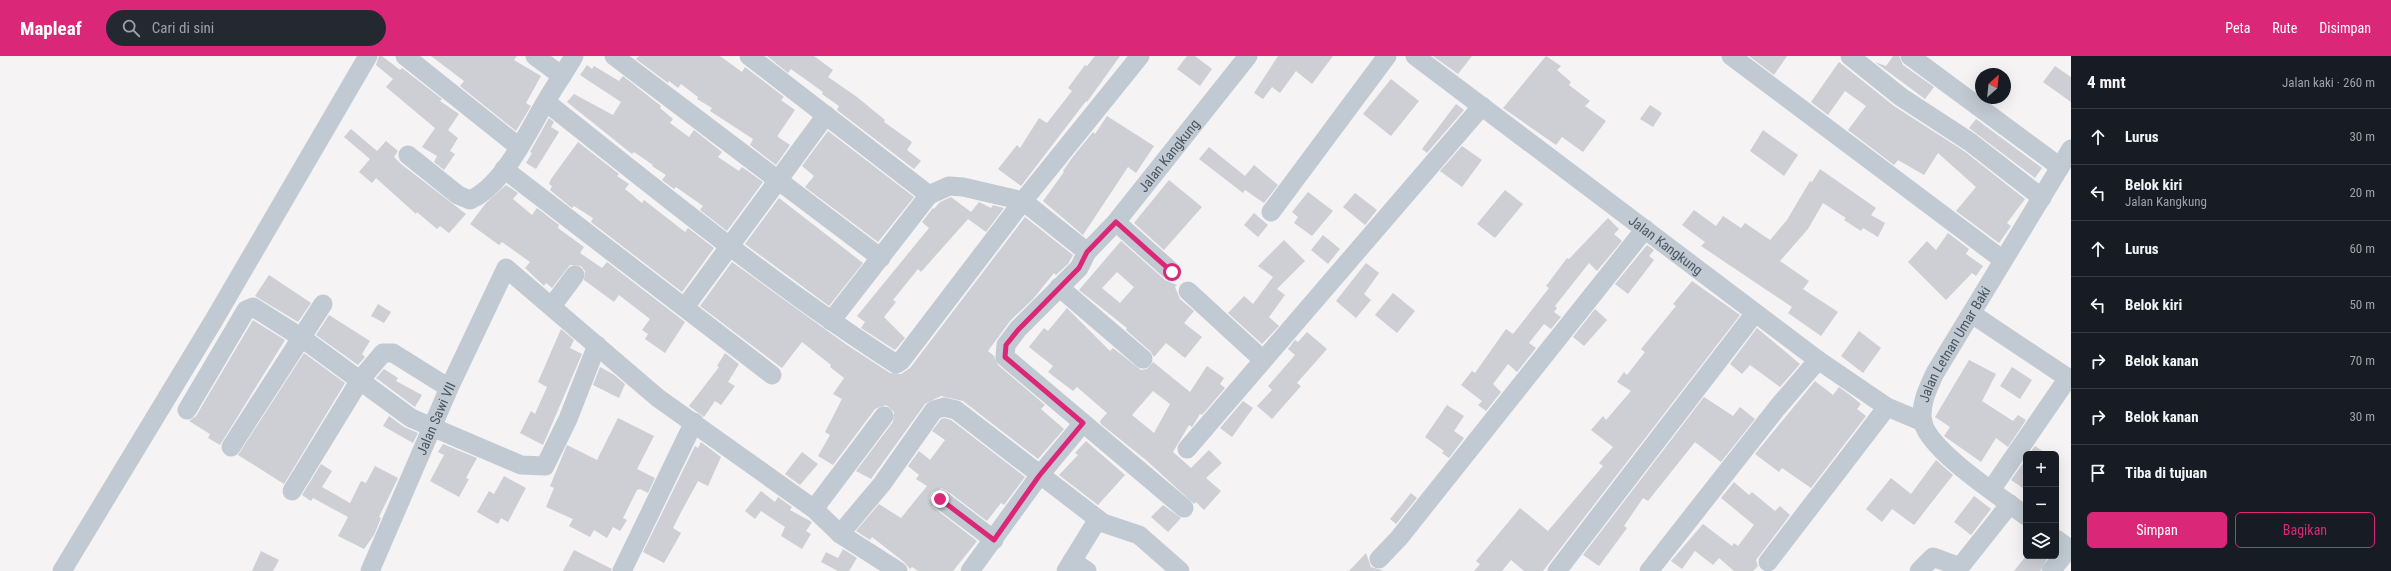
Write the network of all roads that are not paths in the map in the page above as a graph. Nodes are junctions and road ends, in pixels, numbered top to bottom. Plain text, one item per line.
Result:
1 (368, 56) edge
2 (405, 56) edge
3 (535, 56) edge
4 (574, 56) edge
5 (614, 56) edge
6 (749, 56) edge
7 (1140, 56) edge
8 (1248, 56) edge
9 (1387, 56) edge
10 (1416, 56) edge
11 (1731, 56) edge
12 (1850, 56) edge
13 (1910, 56) edge
14 (562, 76) junction
15 (546, 102) junction
16 (1482, 106) junction
17 (826, 115) junction
18 (519, 147) junction
19 (2071, 149) edge
20 (408, 155) dead end
21 (2060, 168) junction
22 (504, 169) junction
23 (777, 181) junction
24 (929, 195) junction
25 (2042, 198) junction
26 (1023, 201) junction
27 (1271, 212) dead end
28 (1116, 222) junction
29 (1645, 228) junction
30 (729, 246) junction
31 (1087, 252) junction
32 (881, 258) junction
33 (2003, 260) junction
34 (1172, 272) dead end
35 (574, 275) dead end
36 (1059, 287) junction
37 (1188, 290) dead end
38 (323, 304) dead end
39 (552, 306) junction
40 (685, 307) junction
41 (1755, 313) junction
42 (1972, 314) junction
43 (831, 321) junction
44 (302, 338) junction
45 (597, 345) junction
46 (1143, 359) dead end
47 (1263, 360) junction
48 (1818, 360) junction
49 (772, 375) dead end
50 (360, 380) junction
51 (449, 388) junction
52 (1887, 407) junction
53 (187, 410) dead end
54 (884, 416) dead end
55 (694, 422) junction
56 (1923, 422) junction
57 (1083, 423) junction
58 (433, 427) junction
59 (231, 447) dead end
60 (1188, 449) dead end
61 (1039, 476) junction
62 (1991, 490) junction
63 (292, 492) dead end
64 (940, 499) dead end
65 (2010, 504) junction
66 (1184, 508) dead end
67 (814, 509) junction
68 (2023, 514) edge
69 (1098, 519) junction
70 (840, 534) junction
71 (994, 540) junction
72 (2065, 546) edge
73 (1379, 559) dead end
74 (1768, 562) dead end
75 (1075, 568) edge
76 (62, 571) edge
77 (370, 571) edge
78 (622, 571) edge
79 (898, 571) edge
80 (970, 571) edge
81 (1180, 571) edge
82 (1557, 571) edge
83 (1649, 571) edge
84 (1919, 571) edge
85 (2051, 571) edge

1 - 76 street
2 - 18 street
3 - 14 street
4 - 14 street
5 - 23 street
6 - 17 street
7 - 26 street
8 - 28 street, Jalan Kangkung
9 - 27 street
10 - 16 street, Jalan Kangkung
11 - 33 street
12 - 25 street
13 - 21 street
14 - 15 street
15 - 18 street
15 - 30 street
16 - 29 street, Jalan Kangkung
16 - 47 street
17 - 23 street
17 - 24 street
18 - 22 street
19 - 21 street, Jalan Letnan Umar Baki
20 - 22 street
21 - 25 street, Jalan Letnan Umar Baki
22 - 40 street
23 - 30 street
23 - 32 street
24 - 26 street
24 - 32 street
25 - 33 street, Jalan Letnan Umar Baki
26 - 31 street
26 - 43 street
28 - 31 street, Jalan Kangkung
28 - 34 street
29 - 41 street, Jalan Kangkung
29 - 73 street
30 - 40 street
30 - 43 street
31 - 36 street, Jalan Kangkung
32 - 43 street
33 - 42 street, Jalan Letnan Umar Baki
35 - 39 street
36 - 46 street
36 - 57 street, Jalan Kangkung
37 - 47 street
38 - 44 street
39 - 45 street
39 - 51 street, Jalan Sawi VII
40 - 49 street
41 - 48 street, Jalan Kangkung
41 - 82 street
42 - 56 street, Jalan Letnan Umar Baki
42 - 62 street
44 - 50 street
44 - 53 street
44 - 59 street
45 - 55 street
45 - 58 street
47 - 60 street
48 - 52 street, Jalan Kangkung
48 - 83 street
50 - 51 street
50 - 58 street
50 - 63 street
51 - 58 street, Jalan Sawi VII
52 - 56 street, Jalan Kangkung
52 - 74 street
54 - 67 street
55 - 67 street
55 - 78 street
56 - 62 street, Jalan Letnan Umar Baki
57 - 61 street
57 - 66 street
58 - 77 street, Jalan Sawi VII
61 - 69 street
61 - 70 street
61 - 71 street
62 - 65 street, Jalan Letnan Umar Baki
64 - 71 street
65 - 68 street, Jalan Letnan Umar Baki
65 - 84 street
67 - 70 street
69 - 75 street
69 - 81 street
70 - 79 street
71 - 80 street
72 - 85 street

